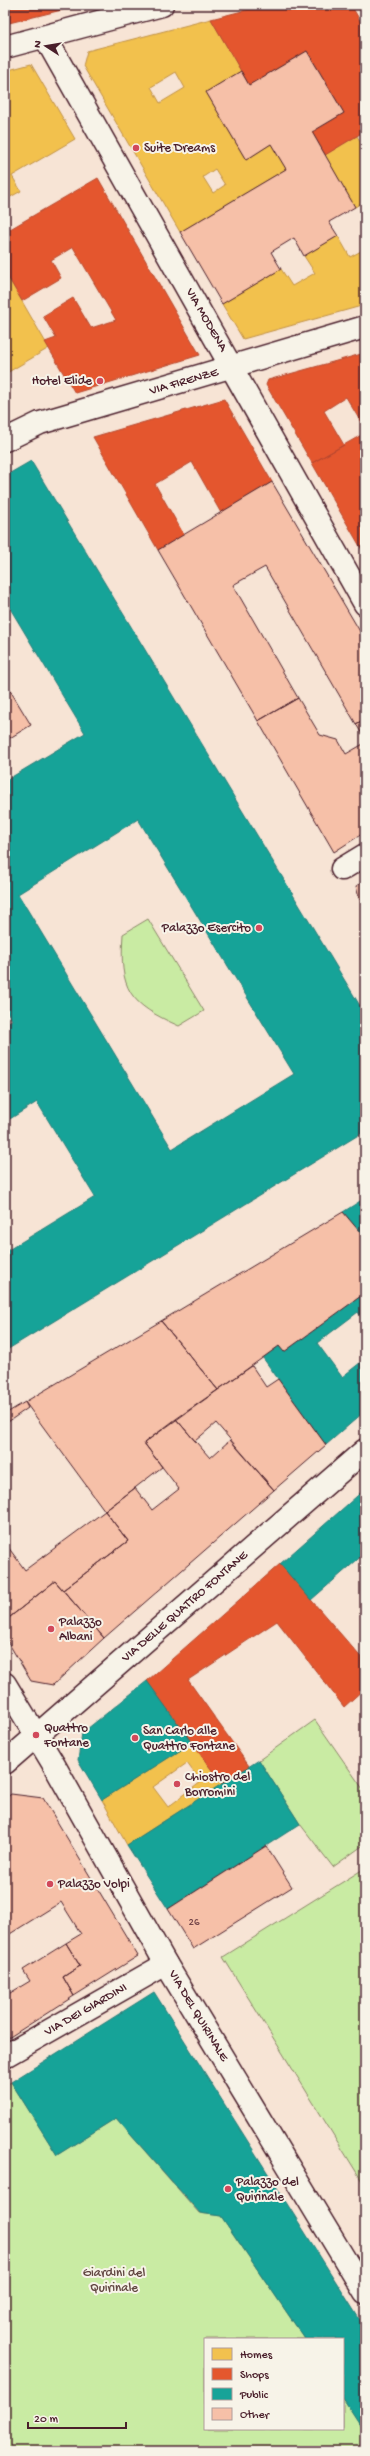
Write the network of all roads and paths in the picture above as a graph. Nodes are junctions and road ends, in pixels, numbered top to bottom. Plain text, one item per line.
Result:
1 (162, 5) edge
2 (45, 36) junction
3 (5, 47) edge
4 (365, 327) edge
5 (233, 368) junction
6 (5, 440) edge
7 (365, 604) edge
8 (365, 855) edge
9 (342, 869) dead end
10 (365, 1450) edge
11 (5, 1684) edge
12 (36, 1736) junction
13 (5, 1763) edge
14 (166, 1964) junction
15 (5, 2056) edge
16 (365, 2293) edge

1 - 2 street
2 - 3 street
2 - 5 street, VIA MODENA
4 - 5 street, VIA FIRENZE
5 - 6 street, VIA FIRENZE
5 - 7 street, VIA MODENA
8 - 9 street
10 - 12 street, VIA DELLE QUATTRO FONTANE
11 - 12 street, VIA DEL QUIRINALE
12 - 13 street, VIA DELLE QUATTRO FONTANE
12 - 14 street, VIA DEL QUIRINALE
14 - 15 street, VIA DEI GIARDINI
14 - 16 street, VIA DEL QUIRINALE

